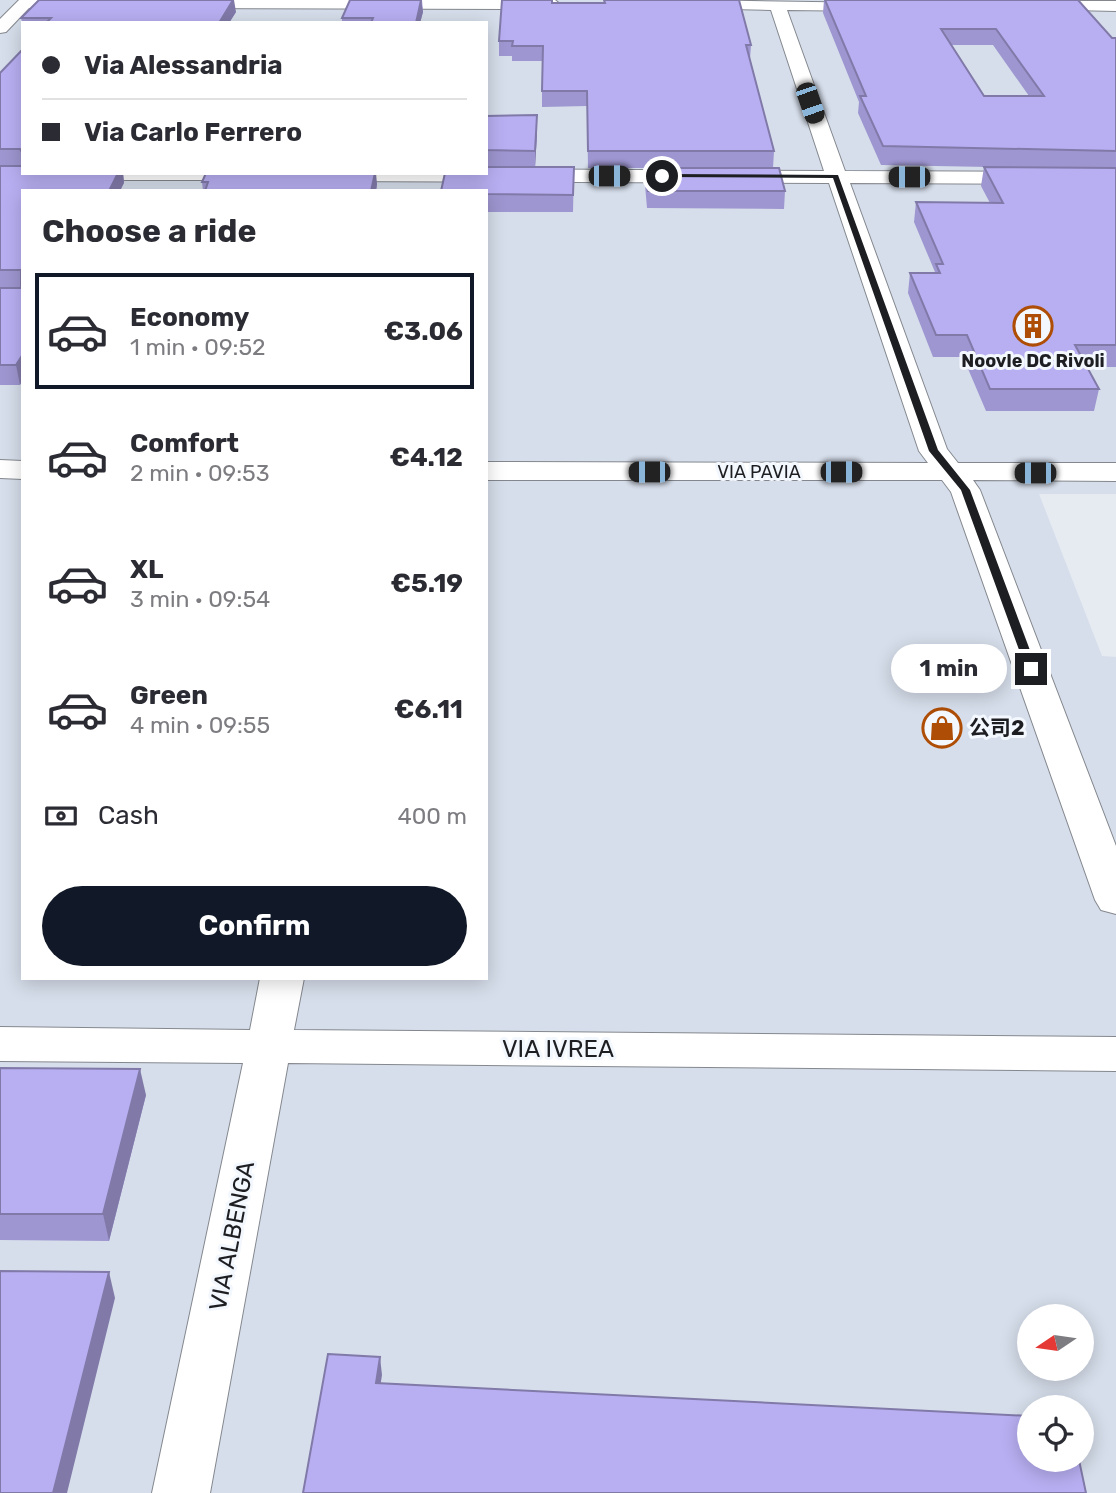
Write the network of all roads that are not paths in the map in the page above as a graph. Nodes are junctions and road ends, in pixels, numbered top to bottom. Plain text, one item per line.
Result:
1 (26, 1) edge
2 (468, 2) edge
3 (105, 3) edge
4 (173, 3) edge
5 (776, 3) edge
6 (1103, 4) edge
7 (570, 5) edge
8 (678, 5) edge
9 (892, 6) edge
10 (1017, 6) edge
11 (464, 21) edge
12 (1116, 24) edge
13 (0, 28) edge
14 (0, 174) edge
15 (21, 174) edge
16 (332, 175) edge
17 (835, 176) junction
18 (1116, 178) edge
19 (435, 180) edge
20 (0, 470) edge
21 (21, 470) edge
22 (488, 471) edge
23 (1116, 472) edge
24 (951, 473) junction
25 (1116, 900) edge
26 (282, 980) edge
27 (0, 1044) edge
28 (269, 1047) junction
29 (1116, 1054) edge
30 (181, 1493) edge

1 - 3 street
1 - 13 street
2 - 4 street
2 - 7 street
2 - 11 street
5 - 8 street
5 - 9 street
5 - 17 street
6 - 10 street
6 - 12 street
14 - 15 street
16 - 19 street
17 - 18 street
17 - 19 street
17 - 24 street
20 - 21 street
22 - 24 street, VIA PAVIA
23 - 24 street, VIA PAVIA
24 - 25 street
26 - 28 street, VIA ALBENGA
27 - 28 street, VIA IVREA
28 - 29 street, VIA IVREA
28 - 30 street, VIA ALBENGA

